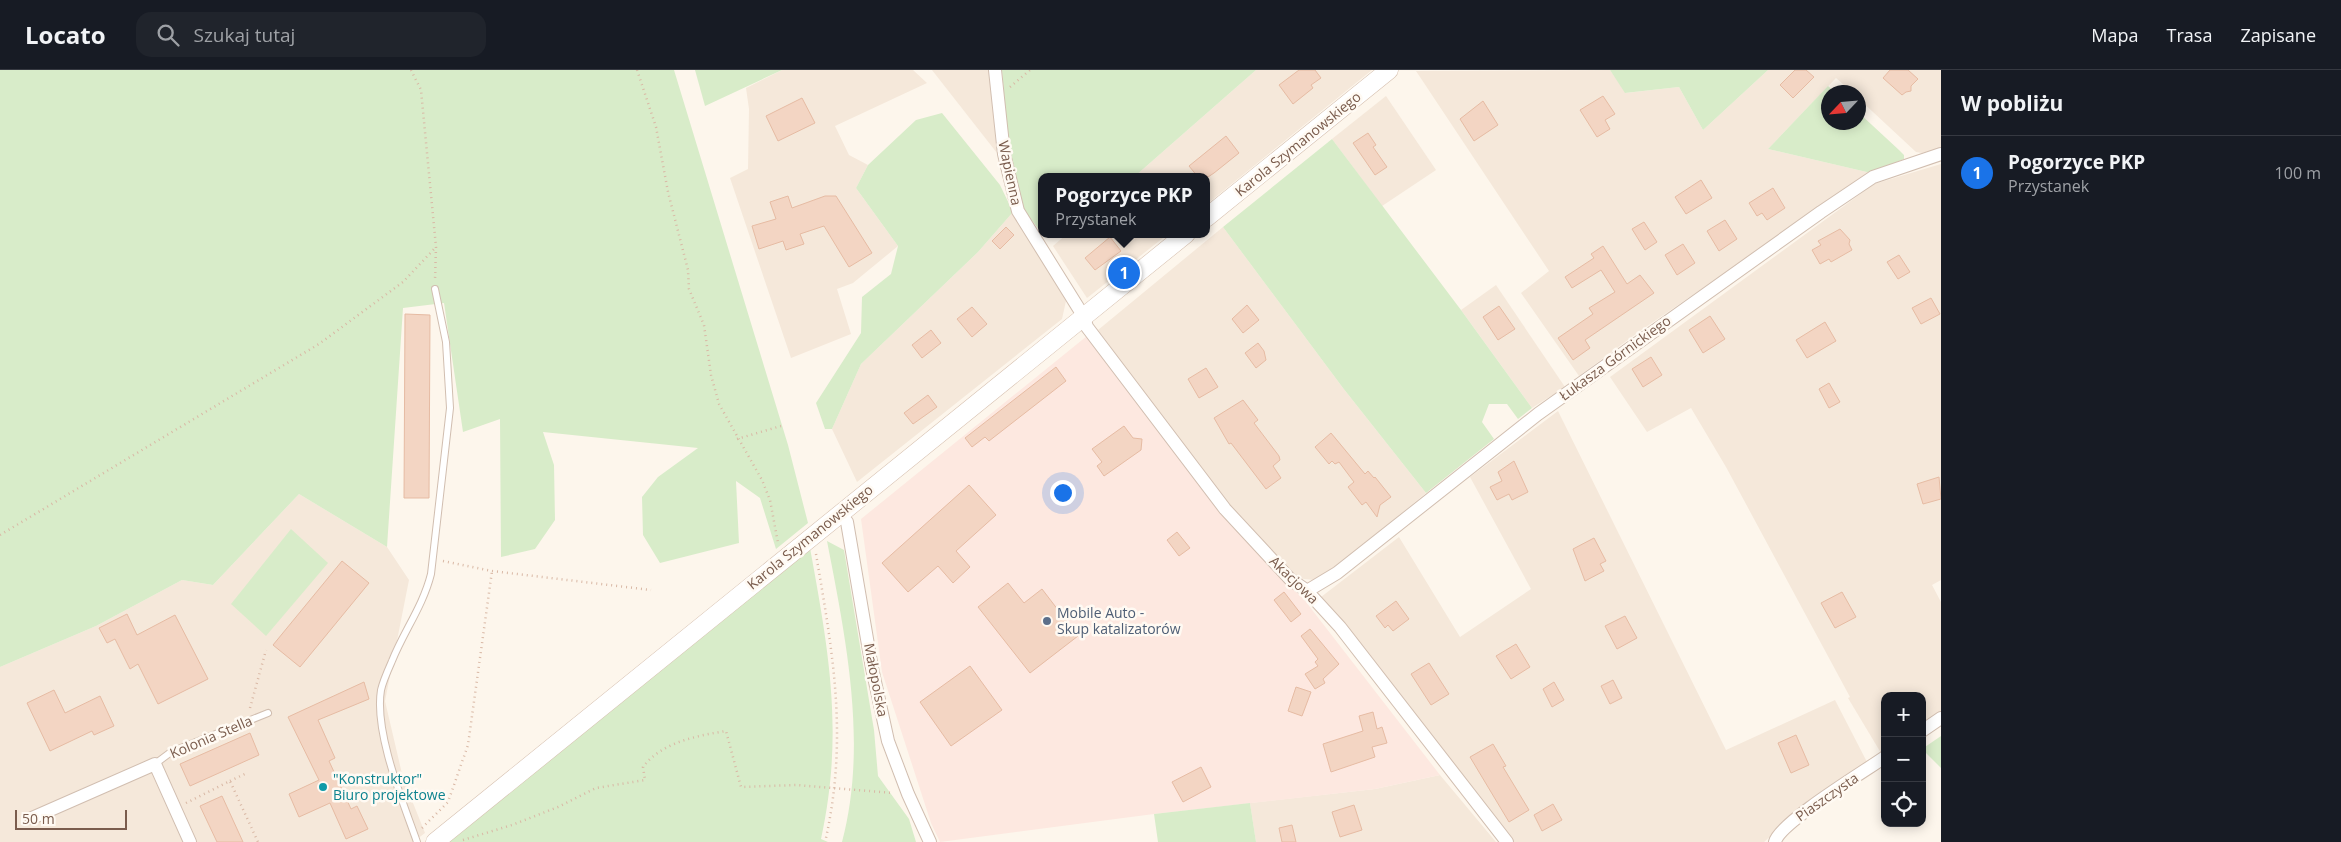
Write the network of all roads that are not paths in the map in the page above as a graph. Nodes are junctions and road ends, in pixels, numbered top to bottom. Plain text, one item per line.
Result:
1 (995, 70) edge
2 (1389, 70) edge
3 (1941, 154) edge
4 (1210, 215) edge
5 (1181, 238) edge
6 (434, 289) road end
7 (1084, 317) junction
8 (840, 514) junction
9 (1307, 591) junction
10 (268, 713) dead end
11 (1941, 718) edge
12 (1926, 728) edge
13 (1881, 760) edge
14 (156, 764) junction
15 (32, 818) dead end
16 (416, 839) edge
17 (190, 842) edge
18 (435, 842) edge
19 (930, 842) edge
20 (1507, 842) edge
21 (1775, 842) edge

1 - 7 street, Wapienna
2 - 4 street, Karola Szymanowskiego
3 - 9 street, Łukasza Górnickiego
5 - 7 street, Karola Szymanowskiego
6 - 16 lane
7 - 8 street, Karola Szymanowskiego
7 - 9 street, Akacjowa
8 - 18 street, Karola Szymanowskiego
8 - 19 street, Małopolska
9 - 20 street, Akacjowa
10 - 14 lane, Kolonia Stella
11 - 12 street
13 - 21 street, Piaszczysta
14 - 15 street, Kolonia Stella
14 - 17 street, Kolonia Stella

